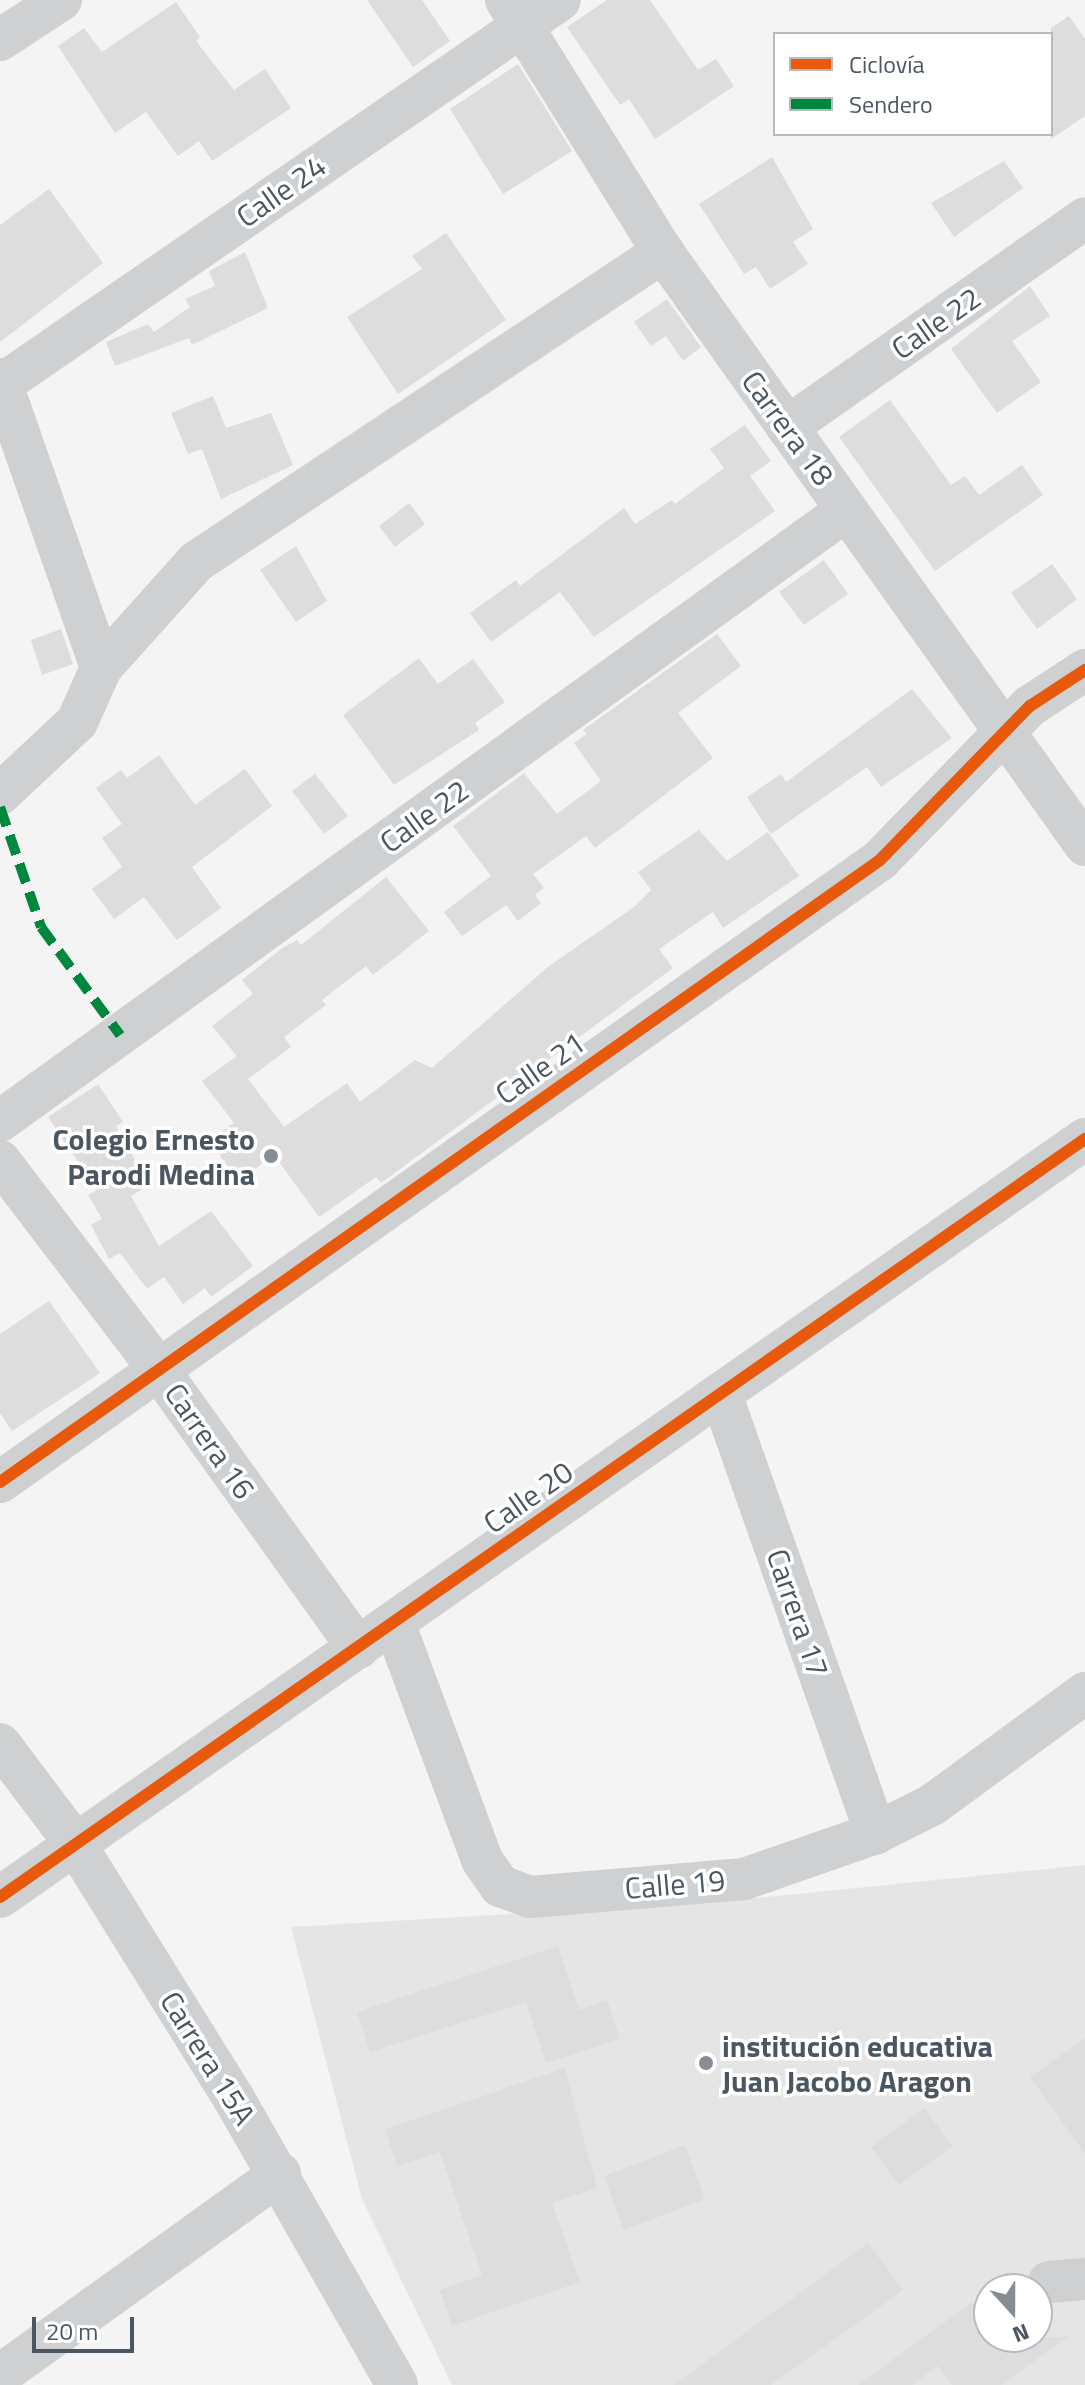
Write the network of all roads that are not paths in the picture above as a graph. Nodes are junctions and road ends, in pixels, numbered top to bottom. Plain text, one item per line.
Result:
1 (61, 0) edge
2 (560, 0) edge
3 (514, 12) edge
4 (0, 40) edge
5 (1085, 218) edge
6 (663, 252) junction
7 (1, 382) edge
8 (787, 427) junction
9 (11, 449) edge
10 (847, 510) junction
11 (101, 668) junction
12 (1085, 670) edge
13 (1006, 730) junction
14 (0, 794) edge
15 (1085, 845) edge
16 (0, 1121) edge
17 (1085, 1139) edge
18 (0, 1161) edge
19 (159, 1370) junction
20 (721, 1394) junction
21 (0, 1482) edge
22 (394, 1623) junction
23 (358, 1648) junction
24 (1085, 1693) edge
25 (0, 1744) edge
26 (876, 1833) junction
27 (76, 1845) junction
28 (0, 1897) edge
29 (280, 2174) junction
30 (0, 2375) edge
31 (397, 2385) edge

1 - 4 street
2 - 3 street, Calle 24
3 - 6 street, Carrera 18
3 - 7 street, Calle 24
5 - 8 street, Calle 22
6 - 8 street, Carrera 18
6 - 11 street
7 - 9 street
8 - 10 street, Carrera 18
9 - 11 street
10 - 13 street, Carrera 18
10 - 16 street, Calle 22
11 - 14 street
12 - 13 street, Calle 21
13 - 15 street, Carrera 18
13 - 19 street, Calle 21
17 - 20 street, Calle 20
18 - 19 street, Carrera 16
19 - 21 street, Calle 21
19 - 23 street, Carrera 16
20 - 22 street, Calle 20
20 - 26 street, Carrera 17
22 - 23 street, Calle 20
22 - 26 street, Calle 19
23 - 27 street, Calle 20
24 - 26 street, Calle 19
25 - 27 street, Carrera 15A
27 - 28 street, Calle 20
27 - 29 street, Carrera 15A
29 - 30 street
29 - 31 street, Carrera 15A

